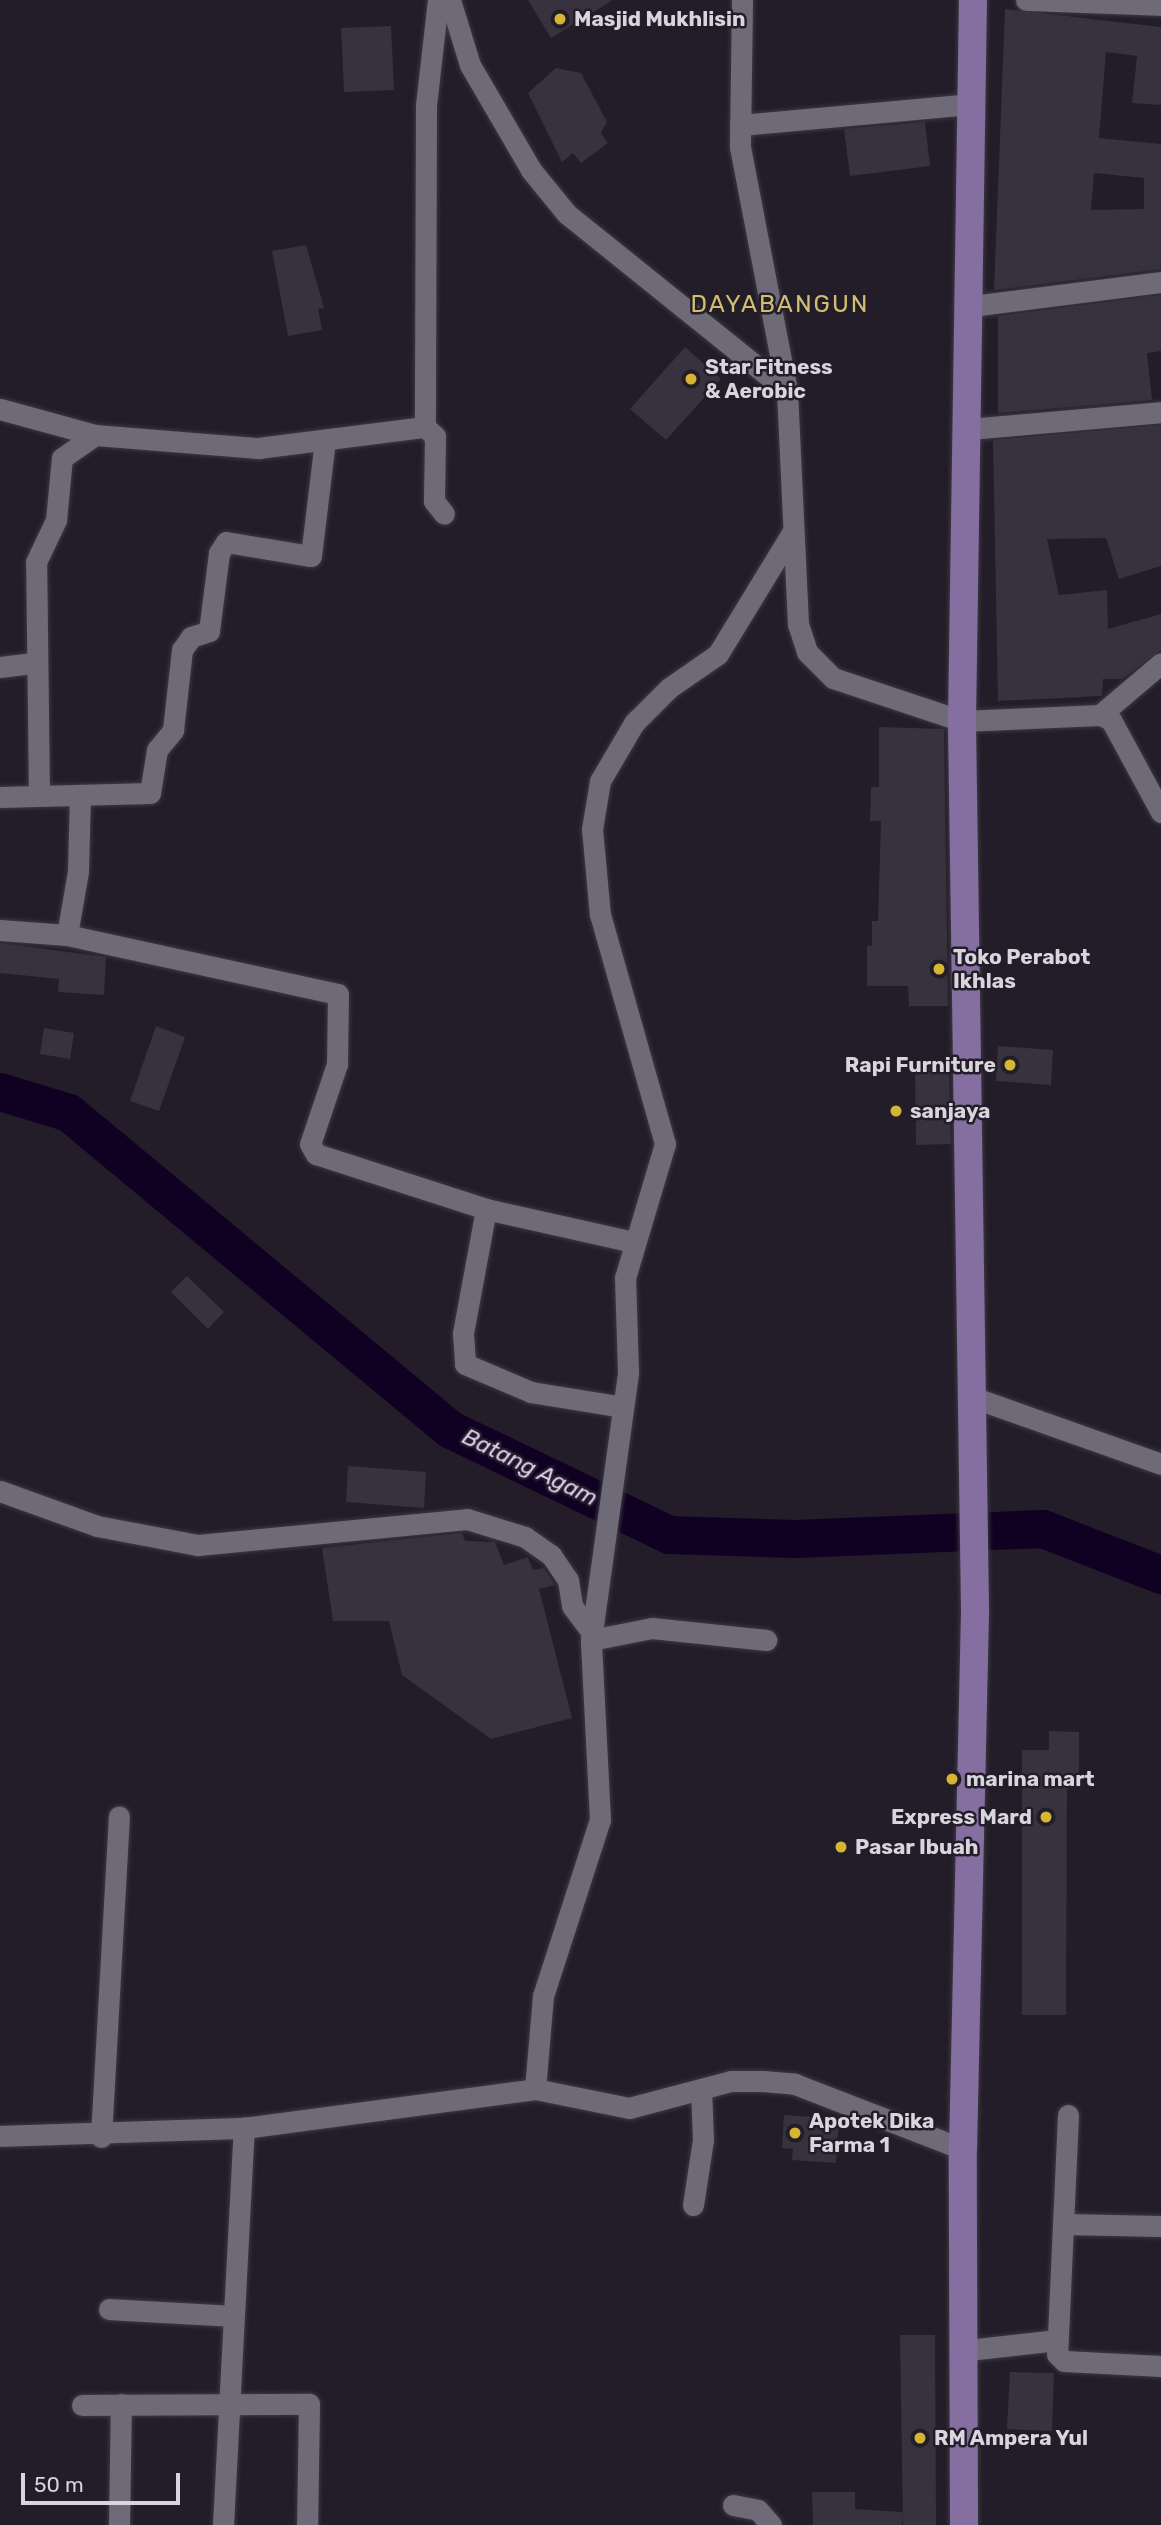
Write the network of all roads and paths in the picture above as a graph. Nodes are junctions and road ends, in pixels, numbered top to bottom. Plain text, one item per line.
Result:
1 (438, 0) edge
2 (450, 0) edge
3 (742, 0) edge
4 (973, 0) edge
5 (1026, 0) edge
6 (1161, 5) edge
7 (973, 104) junction
8 (740, 125) junction
9 (1161, 282) edge
10 (971, 306) junction
11 (787, 391) junction
12 (0, 409) edge
13 (1161, 412) edge
14 (425, 428) junction
15 (968, 429) junction
16 (94, 435) junction
17 (325, 441) junction
18 (444, 514) dead end
19 (792, 534) junction
20 (32, 663) junction
21 (1161, 663) edge
22 (0, 667) edge
23 (1100, 715) junction
24 (962, 721) junction
25 (39, 795) junction
26 (80, 795) junction
27 (0, 797) edge
28 (1161, 812) edge
29 (0, 930) edge
30 (67, 935) junction
31 (486, 1209) junction
32 (634, 1242) junction
33 (972, 1397) junction
34 (623, 1407) junction
35 (1161, 1464) edge
36 (0, 1492) edge
37 (592, 1637) junction
38 (766, 1640) dead end
39 (119, 1817) dead end
40 (535, 2089) junction
41 (701, 2089) junction
42 (1068, 2115) dead end
43 (244, 2128) junction
44 (0, 2136) edge
45 (101, 2137) junction
46 (962, 2149) junction
47 (693, 2205) dead end
48 (1063, 2224) junction
49 (1161, 2225) edge
50 (109, 2309) dead end
51 (233, 2316) junction
52 (1057, 2340) junction
53 (968, 2350) junction
54 (1161, 2366) edge
55 (227, 2402) junction
56 (82, 2404) dead end
57 (121, 2404) junction
58 (733, 2505) dead end
59 (119, 2525) edge
60 (223, 2525) edge
61 (307, 2525) edge
62 (771, 2525) edge
63 (964, 2525) edge

1 - 14 street
2 - 11 street
3 - 8 street
4 - 7 main road
5 - 6 street
7 - 8 street
7 - 10 main road
8 - 11 street
9 - 10 street
10 - 15 main road
11 - 19 street
12 - 16 street
13 - 15 street
14 - 17 street
14 - 18 street
15 - 24 main road
16 - 17 street
16 - 20 street
17 - 26 street
19 - 24 street
19 - 32 street
20 - 22 street
20 - 25 street
21 - 23 street
23 - 24 street
23 - 28 street
24 - 33 main road
25 - 26 street
25 - 27 street
26 - 30 street
29 - 30 street
30 - 31 street
31 - 32 street
31 - 34 street
32 - 34 street
33 - 35 street
33 - 46 main road
34 - 37 street
36 - 37 street
37 - 38 street
37 - 40 street
39 - 45 street
40 - 41 street
40 - 43 street
41 - 46 street
41 - 47 street
42 - 48 street
43 - 45 street
43 - 51 street
44 - 45 street
46 - 53 main road
48 - 49 street
48 - 52 street
50 - 51 street
51 - 55 street
52 - 53 street
52 - 54 street
53 - 63 main road
55 - 57 street
55 - 60 street
55 - 61 street
56 - 57 street
57 - 59 street
58 - 62 street

